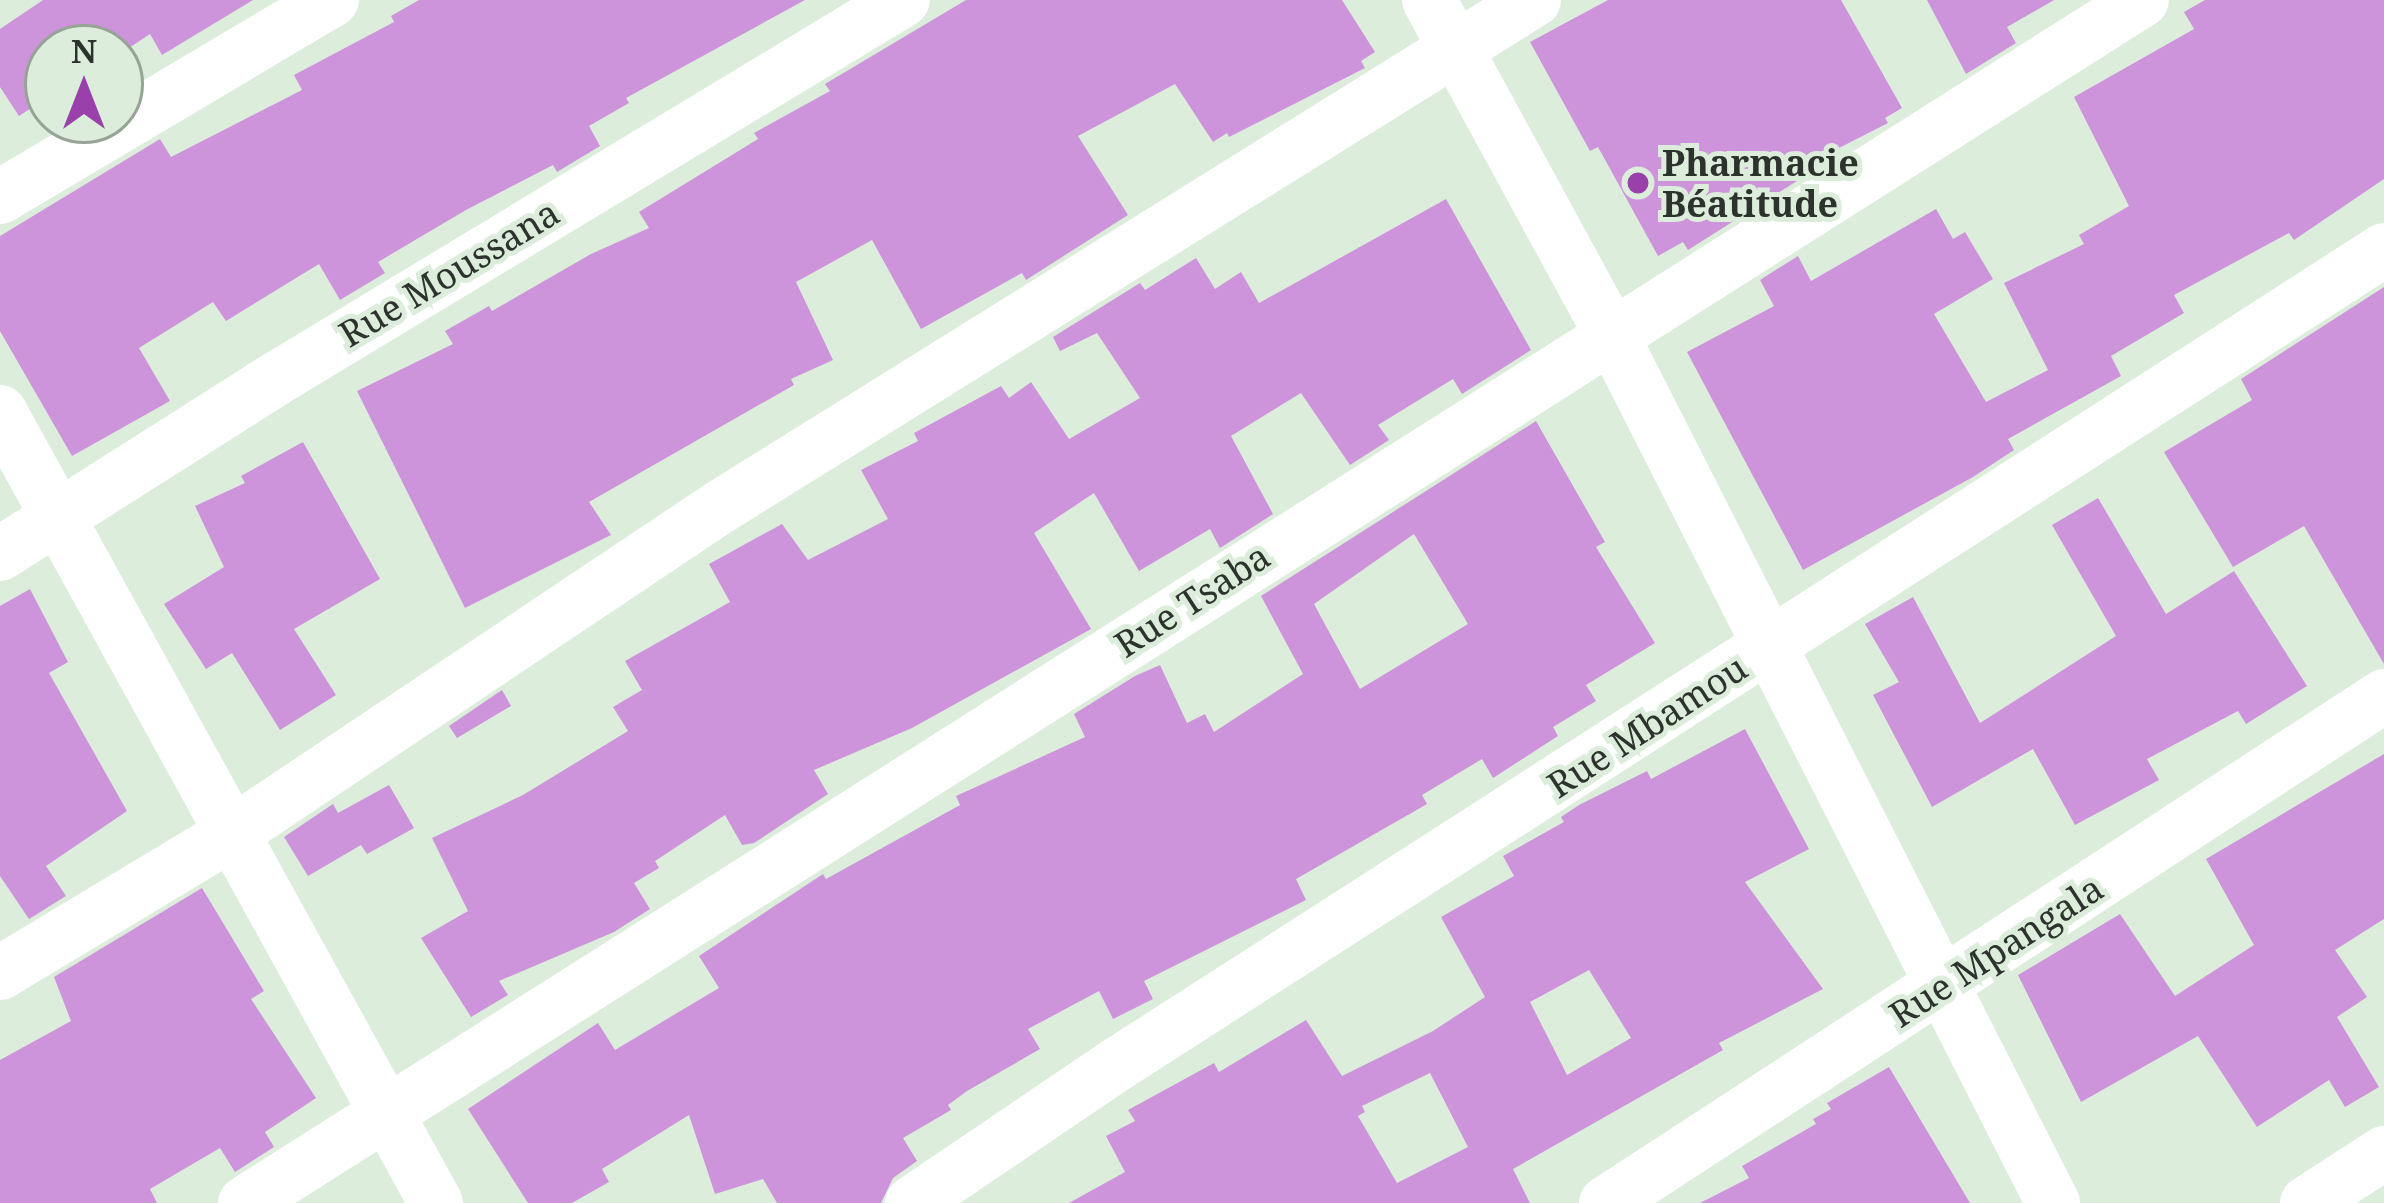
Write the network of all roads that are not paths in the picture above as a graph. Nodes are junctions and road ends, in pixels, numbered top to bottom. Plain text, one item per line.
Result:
1 (332, 0) edge
2 (903, 0) edge
3 (1429, 0) edge
4 (1534, 0) edge
5 (2142, 0) edge
6 (1455, 49) junction
7 (0, 196) edge
8 (2384, 250) edge
9 (1611, 334) junction
10 (0, 412) edge
11 (60, 517) junction
12 (0, 554) edge
13 (1770, 648) junction
14 (2384, 697) edge
15 (231, 834) junction
16 (0, 973) edge
17 (1945, 985) junction
18 (386, 1117) junction
19 (2384, 1153) edge
20 (244, 1203) edge
21 (436, 1203) edge
22 (912, 1203) edge
23 (1606, 1203) edge
24 (2053, 1203) edge
25 (2307, 1203) edge

1 - 7 street
2 - 11 street, Rue Moussana
3 - 6 street
4 - 6 street
5 - 9 street, Rue Tsaba
6 - 9 street
6 - 15 street
8 - 13 street, Rue Mbamou
9 - 13 street
9 - 18 street, Rue Tsaba
10 - 11 street
11 - 12 street, Rue Moussana
11 - 15 street
13 - 17 street
13 - 22 street, Rue Mbamou
14 - 17 street, Rue Mpangala
15 - 16 street
15 - 18 street
17 - 23 street, Rue Mpangala
17 - 24 street
18 - 20 street, Rue Tsaba
18 - 21 street
19 - 25 street

